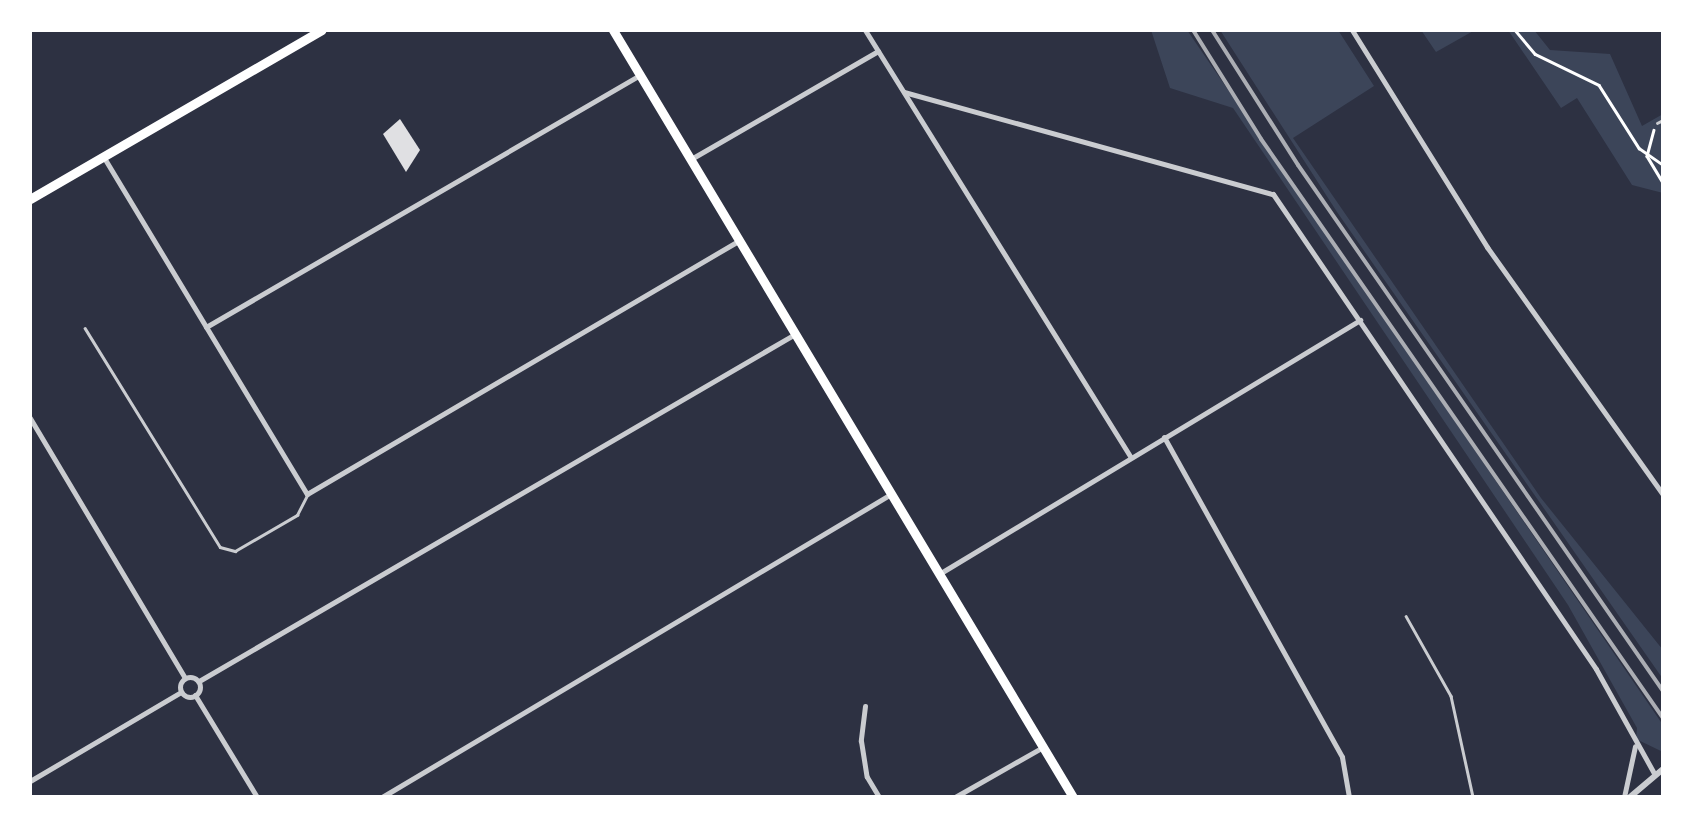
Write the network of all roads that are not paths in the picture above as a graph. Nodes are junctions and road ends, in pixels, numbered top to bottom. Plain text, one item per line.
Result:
1 (321, 30) edge
2 (613, 30) edge
3 (865, 30) edge
4 (1352, 30) edge
5 (878, 51) junction
6 (640, 75) junction
7 (904, 92) junction
8 (1663, 120) edge
9 (1657, 123) road end
10 (103, 156) junction
11 (691, 160) junction
12 (30, 199) edge
13 (740, 240) junction
14 (1360, 320) junction
15 (206, 326) junction
16 (85, 328) dead end
17 (795, 334) junction
18 (30, 418) edge
19 (1164, 436) junction
20 (1130, 456) junction
21 (308, 494) junction
22 (891, 494) junction
23 (1663, 495) edge
24 (939, 574) junction
25 (1406, 616) dead end
26 (185, 678) junction
27 (199, 682) junction
28 (181, 692) junction
29 (195, 696) junction
30 (865, 706) dead end
31 (1043, 746) junction
32 (1635, 746) junction
33 (1663, 769) edge
34 (1655, 775) junction
35 (30, 782) edge
36 (1663, 782) edge
37 (257, 797) edge
38 (382, 797) edge
39 (879, 797) edge
40 (956, 797) edge
41 (1073, 797) edge
42 (1349, 797) edge
43 (1473, 797) edge
44 (1627, 797) edge

1 - 10 main road
2 - 6 main road
3 - 5 street
4 - 23 street
5 - 7 street
5 - 11 street
6 - 11 main road
6 - 15 street
7 - 14 street
7 - 20 street
8 - 9 lane
10 - 12 main road
10 - 15 street
11 - 13 main road
13 - 17 main road
13 - 21 street
14 - 19 street
14 - 32 street
15 - 21 street
16 - 21 lane
17 - 22 main road
17 - 27 street
18 - 26 street
19 - 20 street
19 - 42 street
20 - 24 street
22 - 24 main road
22 - 38 street
24 - 31 main road
25 - 43 lane
26 - 27 street
26 - 28 street
27 - 29 street
28 - 29 street
28 - 35 street
29 - 37 street
30 - 39 street
31 - 40 street
31 - 41 main road
32 - 34 street
32 - 44 street
33 - 34 street
34 - 36 lane
34 - 44 street

